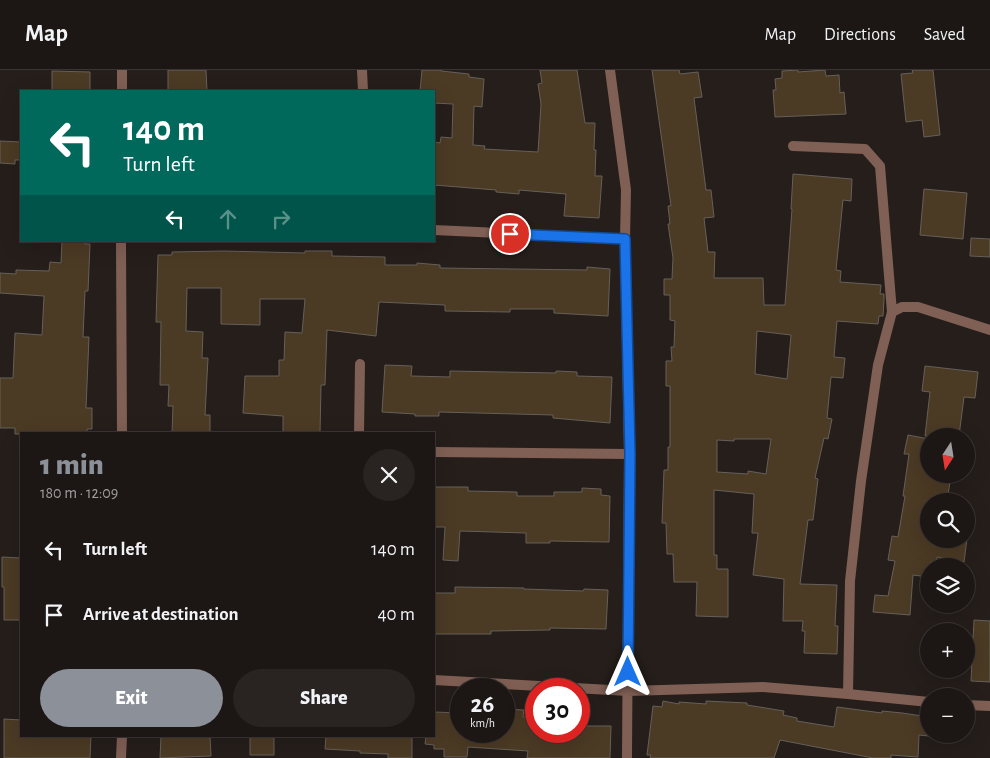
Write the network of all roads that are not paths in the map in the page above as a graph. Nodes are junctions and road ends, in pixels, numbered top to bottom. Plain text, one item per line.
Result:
1 (122, 70) edge
2 (362, 70) edge
3 (610, 70) edge
4 (122, 90) edge
5 (363, 90) edge
6 (793, 146) dead end
7 (435, 230) edge
8 (625, 239) junction
9 (121, 242) edge
10 (892, 312) junction
11 (990, 330) edge
12 (360, 364) dead end
13 (122, 432) edge
14 (359, 432) edge
15 (435, 452) edge
16 (630, 454) junction
17 (435, 680) edge
18 (628, 692) junction
19 (848, 694) junction
20 (920, 701) edge
21 (975, 705) edge
22 (990, 706) edge
23 (122, 737) edge
24 (122, 758) edge
25 (627, 758) edge

1 - 4 street
2 - 5 street
3 - 8 street
6 - 10 street
7 - 8 street
8 - 16 street
9 - 13 street
10 - 11 street
10 - 19 street
12 - 14 street
15 - 16 street
16 - 18 street
17 - 18 street
18 - 19 street
18 - 25 street
19 - 20 street
21 - 22 street
23 - 24 street

